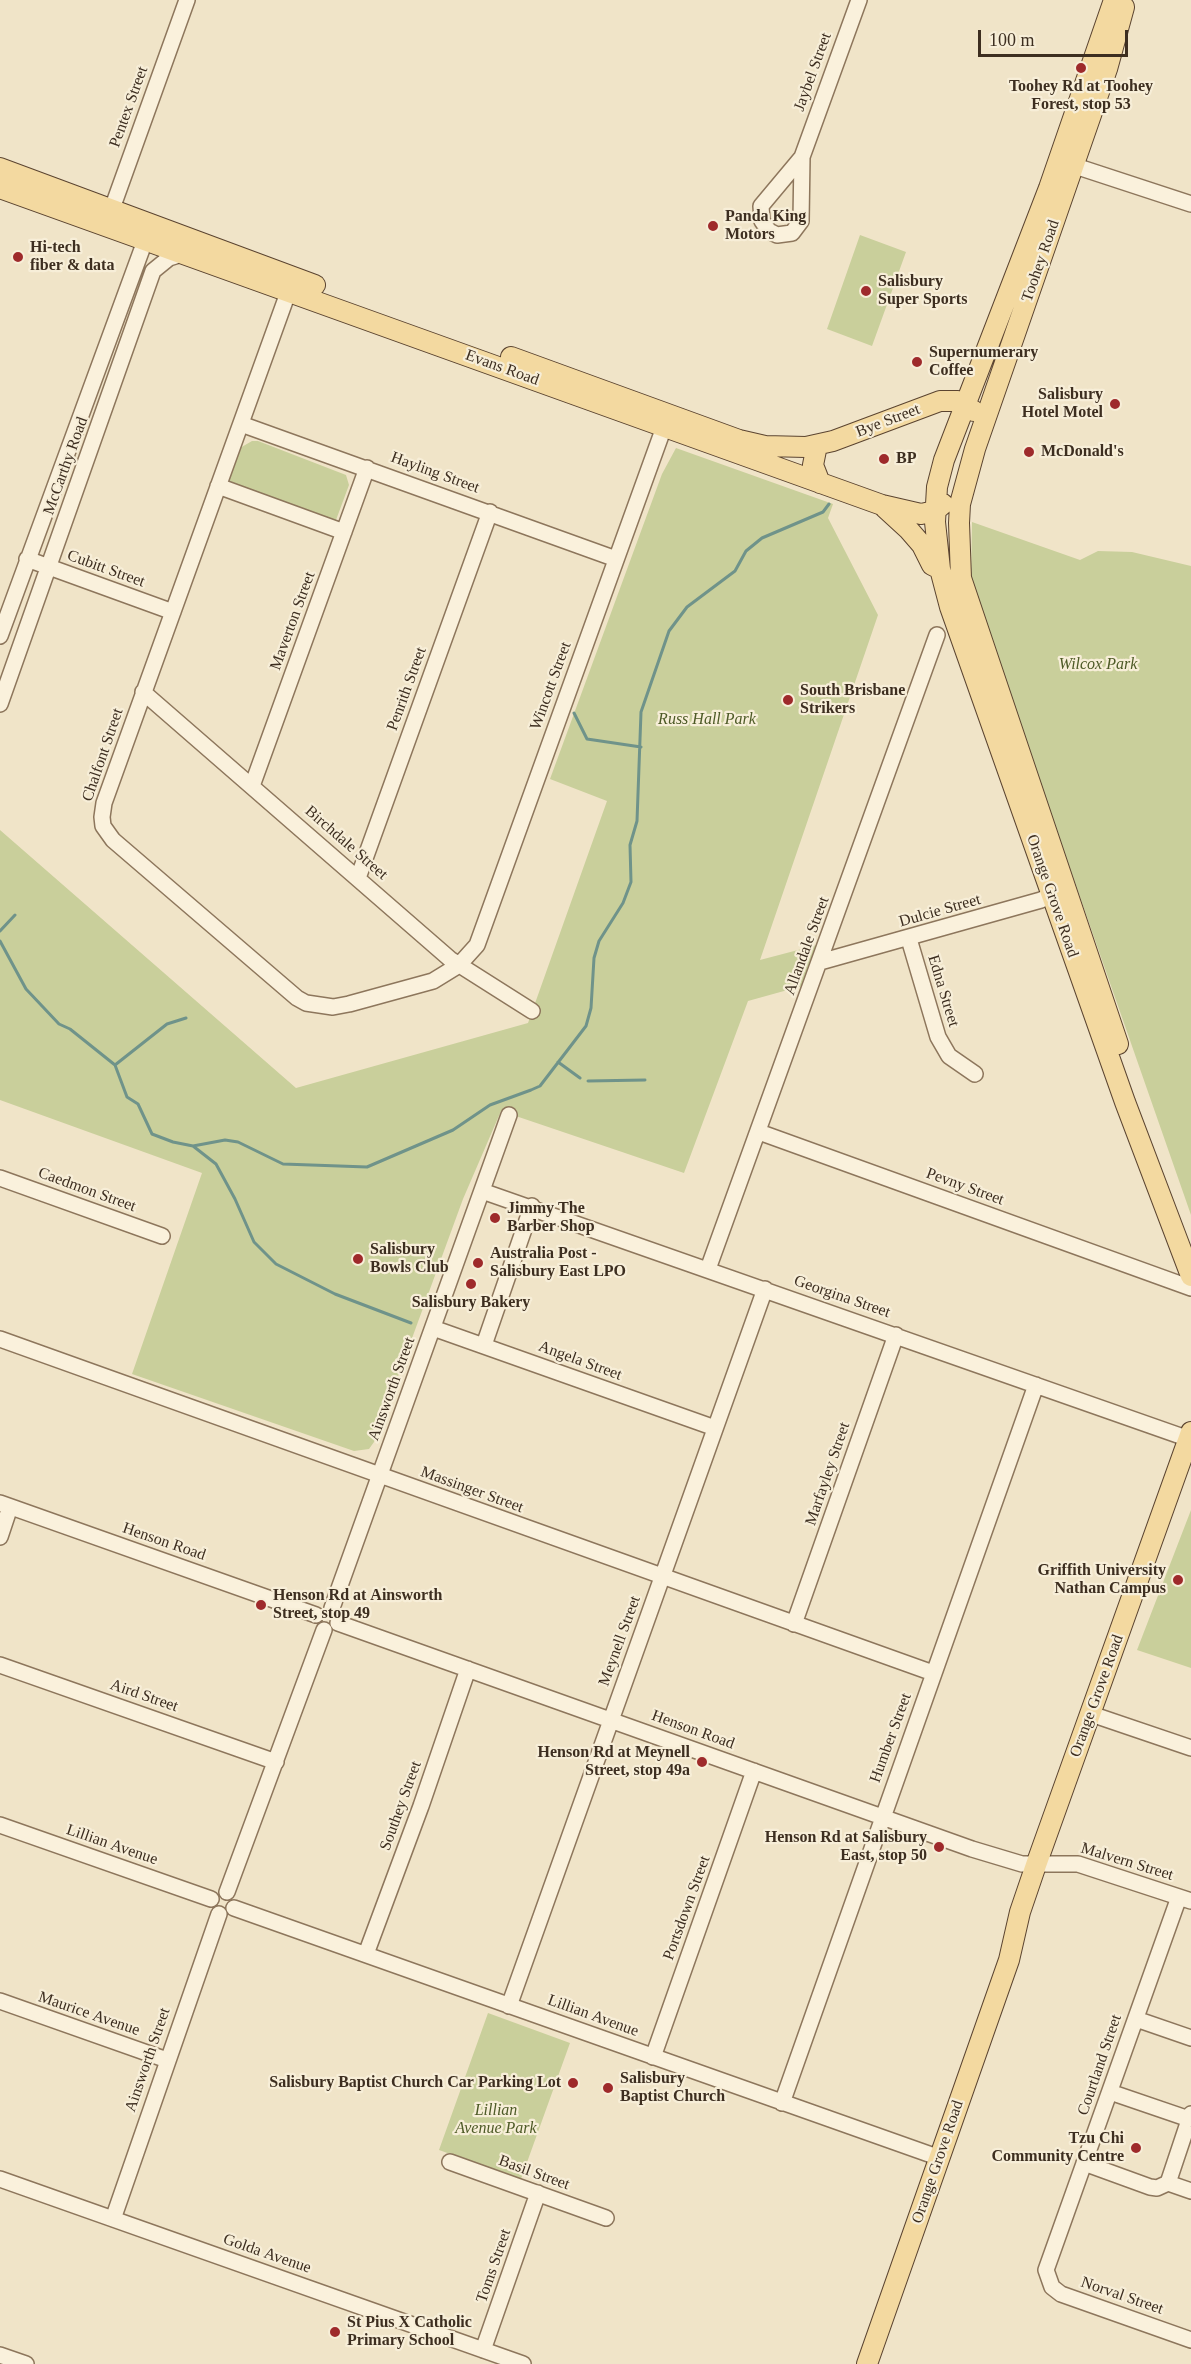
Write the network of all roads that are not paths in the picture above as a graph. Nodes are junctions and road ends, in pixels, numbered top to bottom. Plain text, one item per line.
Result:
1 (187, 0) edge
2 (859, 0) edge
3 (1114, 0) edge
4 (1126, 0) edge
5 (802, 157) junction
6 (1066, 163) junction
7 (0, 168) edge
8 (0, 188) edge
9 (1190, 200) edge
10 (109, 217) junction
11 (149, 232) junction
12 (182, 254) junction
13 (289, 290) junction
14 (978, 374) junction
15 (965, 404) junction
16 (928, 405) junction
17 (666, 421) junction
18 (241, 424) junction
19 (982, 430) junction
20 (817, 445) junction
21 (778, 447) joint
22 (975, 450) junction
23 (367, 468) junction
24 (820, 483) junction
25 (218, 486) junction
26 (882, 505) junction
27 (934, 511) junction
28 (490, 512) junction
29 (959, 523) joint
30 (344, 532) junction
31 (27, 559) junction
32 (616, 559) junction
33 (49, 567) junction
34 (940, 569) junction
35 (173, 612) junction
36 (937, 635) dead end
37 (0, 636) edge
38 (143, 692) junction
39 (0, 704) edge
40 (252, 786) junction
41 (358, 878) junction
42 (1059, 891) junction
43 (909, 939) junction
44 (820, 963) junction
45 (459, 965) junction
46 (532, 1011) dead end
47 (975, 1074) dead end
48 (509, 1115) dead end
49 (759, 1132) junction
50 (0, 1178) edge
51 (482, 1191) junction
52 (532, 1206) junction
53 (162, 1236) dead end
54 (1191, 1241) edge
55 (708, 1269) junction
56 (1188, 1269) edge
57 (1159, 1275) junction
58 (1191, 1288) edge
59 (765, 1289) junction
60 (433, 1328) junction
61 (896, 1335) junction
62 (0, 1338) edge
63 (484, 1345) junction
64 (1036, 1385) junction
65 (715, 1428) junction
66 (1190, 1436) edge
67 (1191, 1473) edge
68 (380, 1475) junction
69 (5, 1505) edge
70 (0, 1537) edge
71 (662, 1577) junction
72 (332, 1608) junction
73 (316, 1615) junction
74 (338, 1623) junction
75 (794, 1624) junction
76 (324, 1630) junction
77 (0, 1665) edge
78 (468, 1669) junction
79 (933, 1673) junction
80 (1096, 1715) junction
81 (611, 1720) junction
82 (1191, 1748) edge
83 (276, 1762) junction
84 (754, 1771) junction
85 (883, 1816) junction
86 (0, 1825) edge
87 (1044, 1864) junction
88 (227, 1892) junction
89 (211, 1899) junction
90 (1185, 1899) edge
91 (234, 1908) junction
92 (219, 1914) junction
93 (366, 1954) junction
94 (0, 2001) edge
95 (509, 2006) junction
96 (1136, 2019) junction
97 (1191, 2038) edge
98 (653, 2056) junction
99 (167, 2060) junction
100 (1110, 2092) junction
101 (782, 2103) junction
102 (1190, 2116) edge
103 (940, 2158) junction
104 (450, 2162) dead end
105 (1084, 2163) junction
106 (0, 2179) edge
107 (1167, 2183) junction
108 (1191, 2191) edge
109 (538, 2193) junction
110 (113, 2218) junction
111 (606, 2218) dead end
112 (1047, 2279) joint
113 (1191, 2340) edge
114 (483, 2350) junction
115 (0, 2355) edge
116 (26, 2364) edge
117 (523, 2364) edge
118 (867, 2364) edge

1 - 10 street, Pentex Street
2 - 5 street, Jaybel Street
3 - 6 main road, Toohey Road
4 - 6 main road, Toohey Road
5 - 5 street, Jaybel Street
6 - 9 street
6 - 14 main road, Toohey Road
6 - 19 main road, Toohey Road
7 - 10 main road, Evans Road
8 - 10 main road, Evans Road
10 - 11 main road, Evans Road
11 - 12 main road, Evans Road
11 - 17 main road, Evans Road
11 - 31 street, McCarthy Road
12 - 13 main road, Evans Road
12 - 33 street, McCarthy Road
13 - 17 main road, Evans Road
13 - 18 street, Chalfont Street
14 - 15 main road, Toohey Road
14 - 16 main road
15 - 16 main road, Bye Street
15 - 19 main road
15 - 27 main road, Toohey Road
16 - 20 main road, Bye Street
17 - 21 main road, Evans Road
17 - 24 main road, Evans Road
17 - 32 street, Wincott Street
18 - 23 street, Hayling Street
18 - 25 street, Chalfont Street
19 - 22 main road, Toohey Road
20 - 21 main road, Bye Street
20 - 24 main road
22 - 27 main road
22 - 29 main road, Toohey Road
23 - 28 street, Hayling Street
23 - 30 street, Maverton Street
24 - 26 main road, Evans Road
25 - 30 street
25 - 35 street, Chalfont Street
26 - 27 main road, Evans Road
26 - 34 main road
27 - 34 main road, Orange Grove Road
28 - 32 street, Hayling Street
28 - 41 street, Penrith Street
29 - 42 main road, Orange Grove Road
30 - 40 street, Maverton Street
31 - 33 street, Cubitt Street
31 - 37 street, McCarthy Road
32 - 45 street, Wincott Street
33 - 35 street, Cubitt Street
33 - 39 street, McCarthy Road
34 - 42 main road, Orange Grove Road
35 - 38 street, Chalfont Street
36 - 44 street, Allandale Street
38 - 40 street, Birchdale Street
38 - 45 street, Chalfont Street
40 - 41 street, Birchdale Street
41 - 45 street, Birchdale Street
42 - 43 street, Dulcie Street
42 - 54 main road, Orange Grove Road
42 - 56 main road, Orange Grove Road
43 - 44 street, Dulcie Street
43 - 47 street, Edna Street
44 - 49 street, Allandale Street
45 - 46 street, Birchdale Street
48 - 51 street, Ainsworth Street
49 - 55 street, Allandale Street
49 - 57 street, Pevny Street
50 - 53 street, Caedmon Street
51 - 52 street, Georgina Street
51 - 60 street, Ainsworth Street
52 - 55 street, Georgina Street
52 - 63 street
55 - 59 street, Georgina Street
56 - 57 street
57 - 58 street, Pevny Street
59 - 61 street, Georgina Street
59 - 65 street, Meynell Street
60 - 63 street, Angela Street
60 - 68 street, Ainsworth Street
61 - 64 street, Georgina Street
61 - 75 street, Marfayley Street
62 - 68 street, Massinger Street
63 - 65 street, Angela Street
64 - 66 street, Georgina Street
64 - 79 street, Humber Street
65 - 71 street, Meynell Street
66 - 80 main road, Orange Grove Road
67 - 80 main road, Orange Grove Road
68 - 71 street, Massinger Street
68 - 72 street, Ainsworth Street
69 - 70 street
69 - 73 street, Henson Road
71 - 75 street, Massinger Street
71 - 81 street, Meynell Street
72 - 73 street
72 - 74 street
73 - 76 street
74 - 76 street
74 - 78 street, Henson Road
75 - 79 street, Massinger Street
76 - 83 street
77 - 83 street, Aird Street
78 - 81 street, Henson Road
78 - 93 street, Southey Street
79 - 85 street, Humber Street
80 - 82 street
80 - 87 main road, Orange Grove Road
81 - 84 street, Henson Road
81 - 95 street, Meynell Street
83 - 88 street
84 - 85 street, Henson Road
84 - 98 street, Portsdown Street
85 - 87 street, Henson Road
85 - 101 street, Humber Street
86 - 89 street, Lillian Avenue
87 - 90 street, Malvern Street
87 - 103 main road, Orange Grove Road
88 - 89 street
88 - 91 street
89 - 92 street
90 - 96 street, Courtland Street
91 - 92 street
91 - 93 street, Lillian Avenue
92 - 99 street, Ainsworth Street
93 - 95 street, Lillian Avenue
94 - 99 street, Maurice Avenue
95 - 98 street, Lillian Avenue
96 - 97 street
96 - 100 street, Courtland Street
98 - 101 street, Lillian Avenue
99 - 110 street, Ainsworth Street
100 - 102 street
100 - 105 street, Courtland Street
101 - 103 street, Lillian Avenue
102 - 107 street
103 - 118 main road, Orange Grove Road
104 - 109 street, Basil Street
105 - 107 street
105 - 112 street, Courtland Street
106 - 110 street, Golda Avenue
107 - 108 street
109 - 111 street, Basil Street
109 - 114 street, Toms Street
110 - 114 street, Golda Avenue
112 - 113 street, Norval Street
114 - 117 street, Golda Avenue
115 - 116 street

